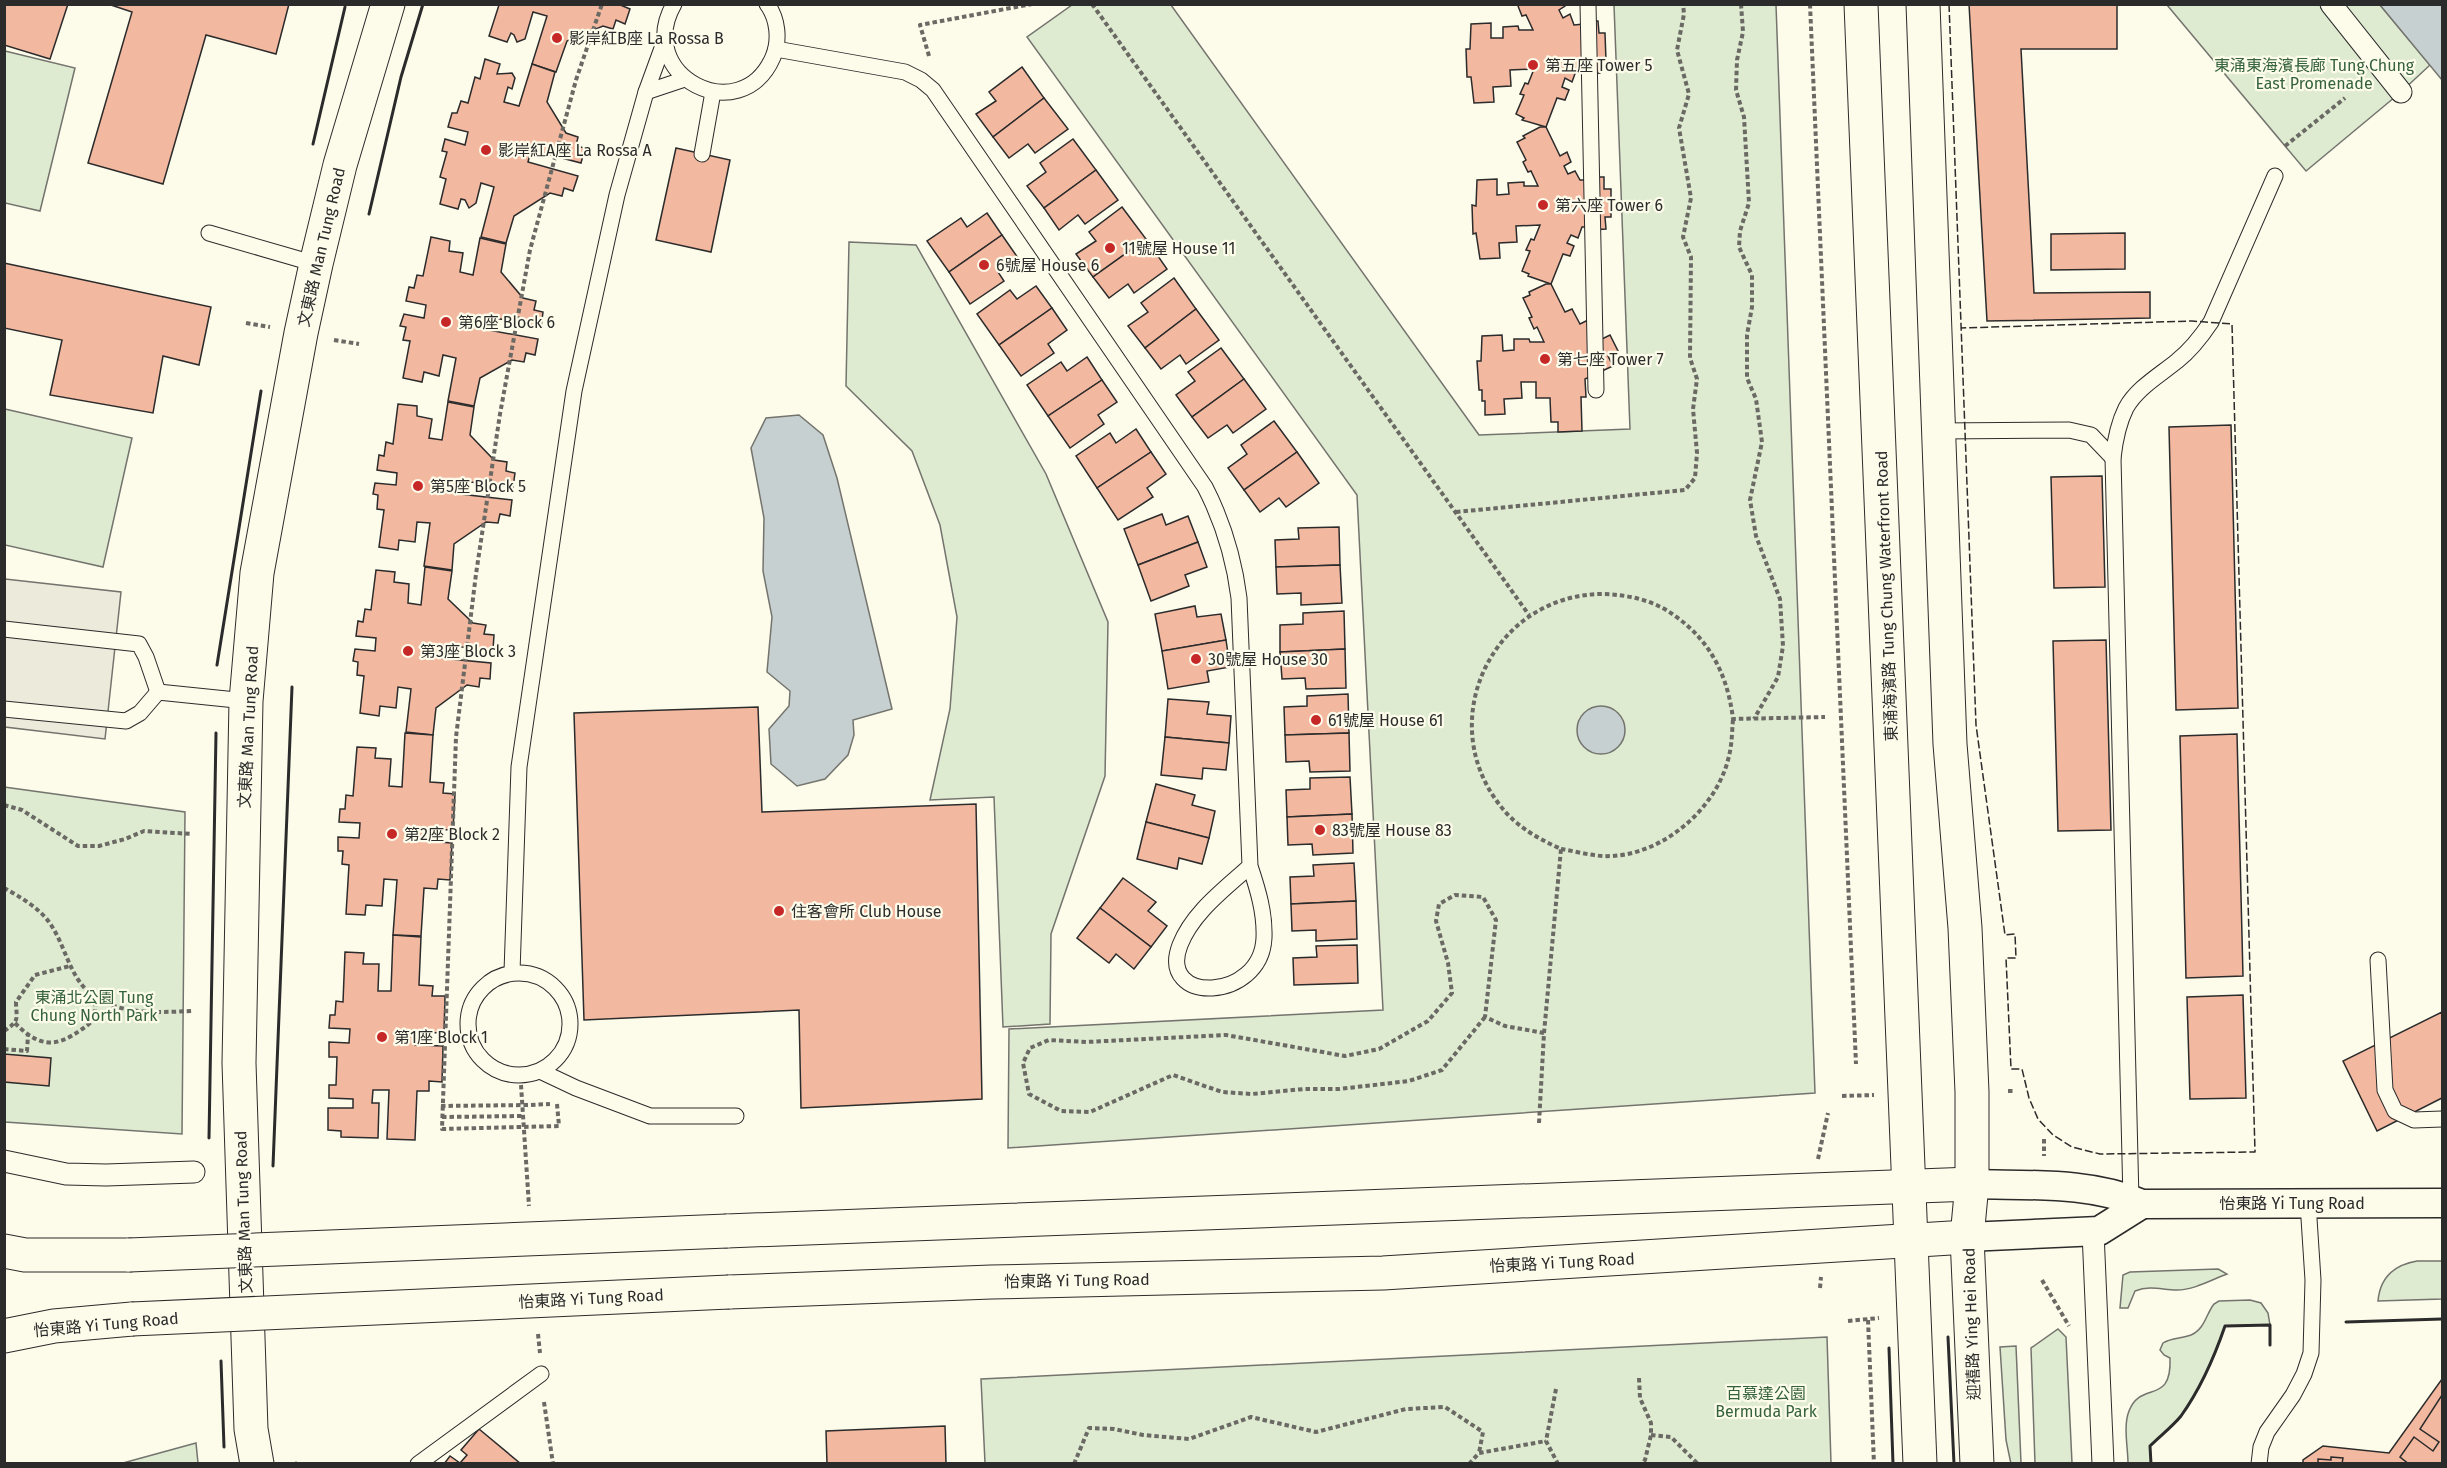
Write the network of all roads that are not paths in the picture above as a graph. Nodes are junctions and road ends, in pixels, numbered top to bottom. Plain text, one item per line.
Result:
1 (388, 4) edge
2 (767, 4) edge
3 (1588, 4) edge
4 (1861, 4) edge
5 (1923, 4) edge
6 (2331, 4) edge
7 (674, 5) edge
8 (665, 40) junction
9 (776, 49) junction
10 (685, 79) junction
11 (646, 92) junction
12 (713, 92) junction
13 (2401, 92) dead end
14 (702, 154) dead end
15 (2275, 176) dead end
16 (209, 232) dead end
17 (316, 264) junction
18 (1596, 390) dead end
19 (1938, 431) junction
20 (2113, 458) junction
21 (4, 628) edge
22 (159, 692) junction
23 (246, 701) junction
24 (4, 709) edge
25 (1250, 866) junction
26 (2378, 960) dead end
27 (512, 972) junction
28 (540, 1071) junction
29 (736, 1116) dead end
30 (2442, 1119) edge
31 (4, 1161) edge
32 (194, 1172) dead end
33 (1972, 1184) junction
34 (1909, 1187) junction
35 (2137, 1202) junction
36 (2308, 1203) junction
37 (2442, 1203) edge
38 (2093, 1232) junction
39 (1967, 1237) junction
40 (1911, 1240) junction
41 (4, 1251) edge
42 (4, 1336) edge
43 (541, 1374) dead end
44 (2256, 1463) edge
45 (257, 1464) edge
46 (418, 1464) edge
47 (1920, 1464) edge
48 (1977, 1464) edge
49 (2103, 1464) edge

1 - 17 main road, 文東路 Man Tung Road
2 - 9 lane
3 - 18 lane
4 - 34 main road, 東涌海濱路 Tung Chung Waterfront Road
5 - 19 main road
6 - 13 street
7 - 8 lane
8 - 10 lane
8 - 11 lane
9 - 12 lane
9 - 25 lane
10 - 11 lane
10 - 12 lane
11 - 27 lane
12 - 14 lane
15 - 20 lane
16 - 17 lane
17 - 23 main road, 文東路 Man Tung Road
19 - 20 lane
19 - 33 main road
20 - 35 lane
21 - 22 lane
22 - 23 lane
22 - 24 lane
23 - 45 main road, 文東路 Man Tung Road
25 - 25 lane
26 - 30 lane
27 - 28 lane
27 - 28 lane
28 - 29 lane
31 - 32 street
33 - 34 main road, 怡東路 Yi Tung Road
33 - 35 street, 怡東路 Yi Tung Road
33 - 39 main road, 迎禧路 Ying Hei Road
34 - 40 main road
34 - 41 main road, 怡東路 Yi Tung Road, bridge
35 - 36 street, 怡東路 Yi Tung Road
35 - 38 street, 怡東路 Yi Tung Road
36 - 37 street, 怡東路 Yi Tung Road
36 - 44 lane
38 - 39 street, 怡東路 Yi Tung Road
38 - 49 street
39 - 40 main road, 怡東路 Yi Tung Road
39 - 48 main road, 迎禧路 Ying Hei Road
40 - 42 main road, 怡東路 Yi Tung Road, bridge
40 - 47 main road
43 - 46 lane

